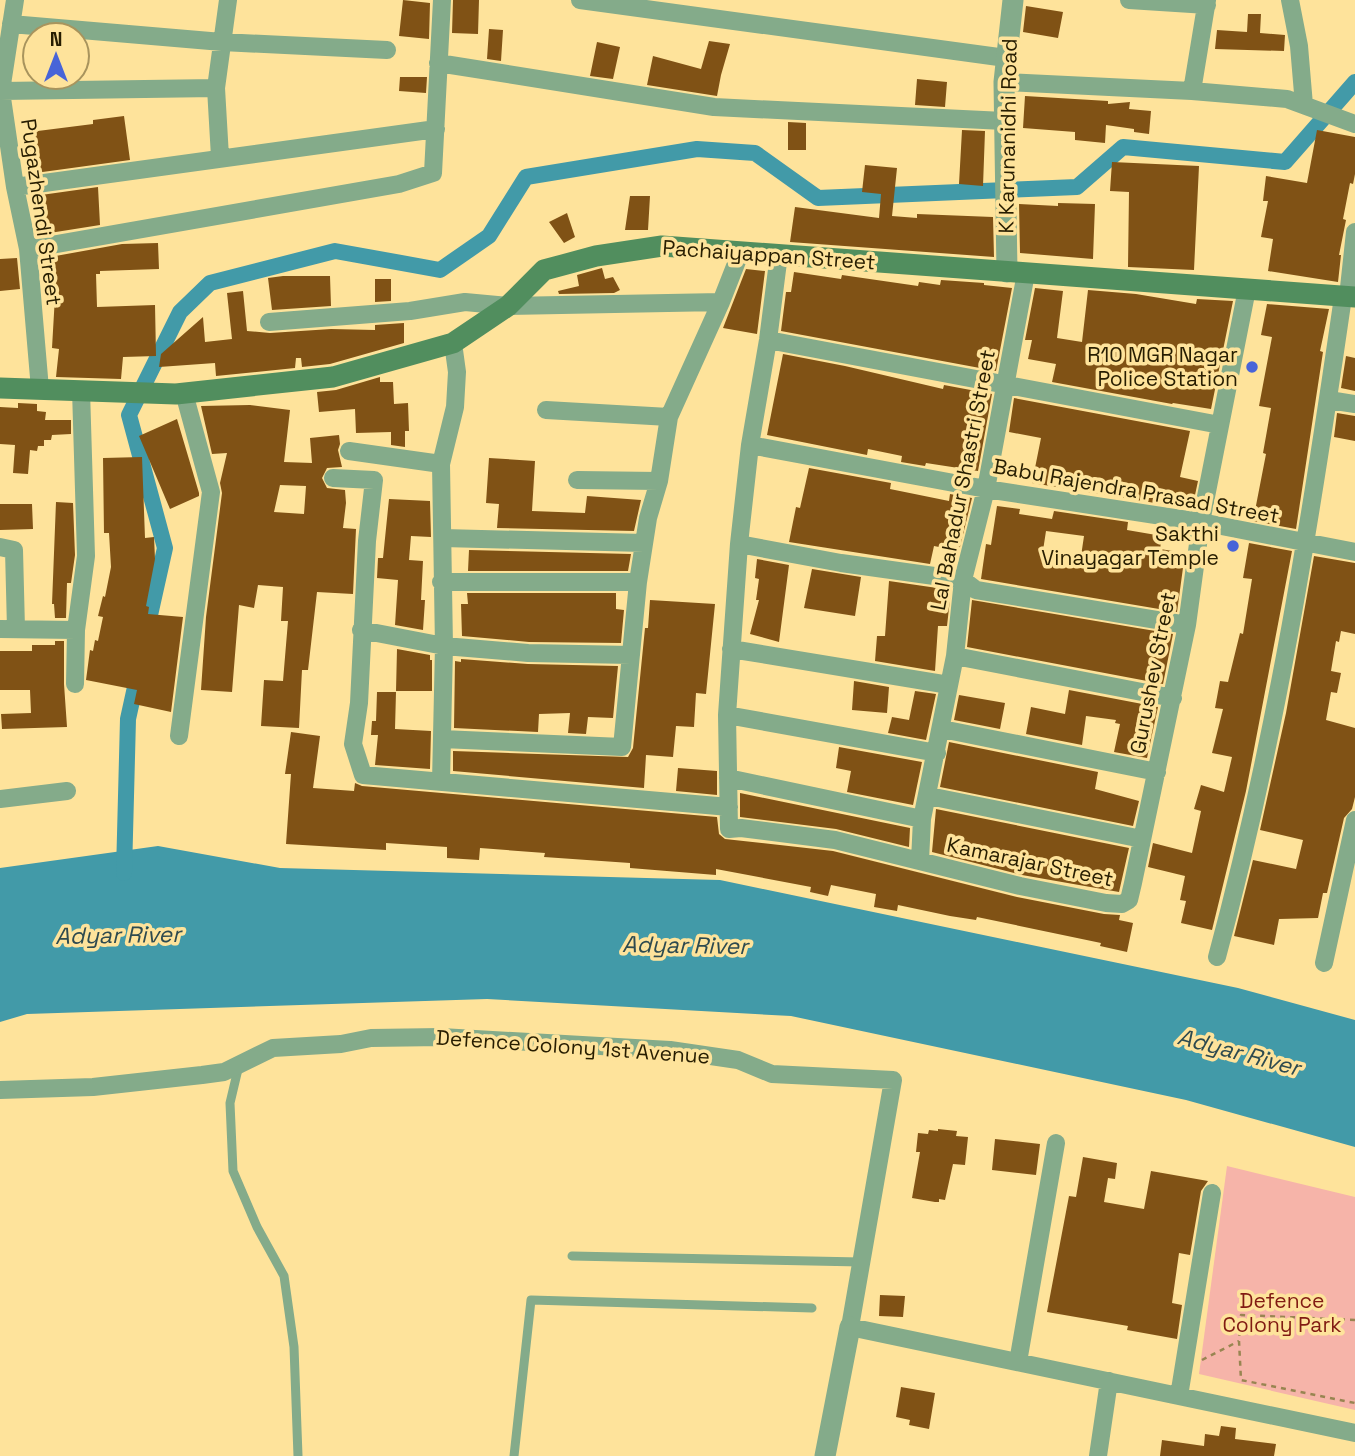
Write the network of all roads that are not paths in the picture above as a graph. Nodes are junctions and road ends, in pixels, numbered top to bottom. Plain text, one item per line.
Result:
1 (15, 0) edge
2 (228, 0) edge
3 (442, 0) edge
4 (580, 0) edge
5 (1013, 0) edge
6 (1129, 0) edge
7 (1290, 0) edge
8 (1207, 3) edge
9 (11, 24) junction
10 (222, 42) junction
11 (387, 50) dead end
12 (1006, 58) junction
13 (438, 63) junction
14 (1004, 82) junction
15 (215, 88) junction
16 (1192, 91) junction
17 (1, 102) edge
18 (1304, 106) junction
19 (1004, 121) junction
20 (1355, 124) edge
21 (436, 129) junction
22 (220, 157) junction
23 (15, 187) junction
24 (1355, 232) edge
25 (28, 249) junction
26 (741, 251) junction
27 (779, 254) junction
28 (1016, 272) junction
29 (1247, 289) junction
30 (1349, 297) edge
31 (721, 302) junction
32 (508, 306) junction
33 (269, 322) dead end
34 (768, 340) junction
35 (453, 343) junction
36 (1004, 384) junction
37 (0, 388) edge
38 (40, 389) junction
39 (87, 391) junction
40 (180, 393) junction
41 (1329, 400) junction
42 (1355, 404) edge
43 (546, 410) dead end
44 (669, 417) junction
45 (1220, 425) junction
46 (750, 445) junction
47 (349, 451) dead end
48 (441, 464) junction
49 (334, 478) dead end
50 (577, 480) dead end
51 (659, 481) junction
52 (986, 489) junction
53 (1201, 522) junction
54 (443, 538) junction
55 (644, 543) junction
56 (739, 544) junction
57 (1307, 544) junction
58 (0, 547) edge
59 (1355, 552) edge
60 (963, 580) junction
61 (441, 582) junction
62 (638, 582) junction
63 (1187, 625) junction
64 (8, 629) edge
65 (76, 630) junction
66 (361, 630) junction
67 (444, 646) junction
68 (731, 649) junction
69 (631, 655) junction
70 (955, 656) junction
71 (75, 684) dead end
72 (949, 685) junction
73 (1173, 698) junction
74 (727, 715) junction
75 (942, 729) junction
76 (179, 736) dead end
77 (442, 739) junction
78 (937, 752) junction
79 (1157, 772) junction
80 (728, 778) junction
81 (441, 782) junction
82 (66, 791) dead end
83 (929, 796) junction
84 (0, 799) edge
85 (729, 807) junction
86 (922, 819) junction
87 (1355, 820) edge
88 (1142, 839) junction
89 (920, 861) junction
90 (1349, 872) edge
91 (1129, 900) joint
92 (1217, 957) dead end
93 (1324, 962) dead end
94 (239, 1063) junction
95 (0, 1090) edge
96 (1056, 1143) dead end
97 (1212, 1193) dead end
98 (572, 1256) dead end
99 (861, 1262) junction
100 (812, 1308) dead end
101 (850, 1327) junction
102 (1018, 1362) junction
103 (1108, 1381) junction
104 (1179, 1396) junction
105 (1355, 1433) edge
106 (298, 1456) edge
107 (514, 1456) edge
108 (825, 1456) edge
109 (1098, 1456) edge

1 - 9 street, Pugazhendi Street
2 - 10 street
3 - 13 street
4 - 12 street
5 - 12 street, K Karunanidhi Road
6 - 8 street
7 - 18 street
8 - 16 street
9 - 10 street
9 - 17 street, Pugazhendi Street
10 - 11 street
10 - 15 street
12 - 14 street, K Karunanidhi Road
13 - 19 street
13 - 21 street
14 - 16 street
14 - 19 street, K Karunanidhi Road
15 - 17 street
15 - 22 street
16 - 18 street
17 - 23 street, Pugazhendi Street
18 - 20 street
19 - 28 street, K Karunanidhi Road
21 - 22 street
21 - 25 street
22 - 23 street
23 - 25 street, Pugazhendi Street
24 - 30 street
25 - 38 street, Pugazhendi Street
26 - 27 main road, Pachaiyappan Street
26 - 31 street
26 - 32 main road, Pachaiyappan Street
27 - 28 main road, Pachaiyappan Street
27 - 34 street
28 - 29 main road, Pachaiyappan Street
28 - 36 street, Lal Bahadur Shastri Street
29 - 30 main road, Pachaiyappan Street
29 - 45 street, Gurushev Street
30 - 41 street
31 - 32 street
31 - 44 street
32 - 33 street
32 - 35 main road, Pachaiyappan Street
34 - 36 street
34 - 46 street
35 - 40 main road, Pachaiyappan Street
35 - 48 street
36 - 45 street
36 - 52 street, Lal Bahadur Shastri Street
37 - 38 main road, Pachaiyappan Street
38 - 39 main road, Pachaiyappan Street
39 - 40 main road, Pachaiyappan Street
39 - 65 street
40 - 76 street
41 - 42 street
41 - 57 street
43 - 44 street
44 - 51 street
45 - 53 street, Gurushev Street
46 - 52 street, Babu Rajendra Prasad Street
46 - 56 street
47 - 48 street
48 - 54 street
49 - 66 street
50 - 51 street
51 - 55 street
52 - 53 street, Babu Rajendra Prasad Street
52 - 60 street, Lal Bahadur Shastri Street
53 - 57 street, Babu Rajendra Prasad Street
53 - 63 street, Gurushev Street
54 - 55 street
54 - 61 street
55 - 62 street
56 - 60 street
56 - 68 street
57 - 59 street, Babu Rajendra Prasad Street
57 - 92 street
58 - 64 street
60 - 63 street
60 - 70 street, Lal Bahadur Shastri Street
61 - 62 street
61 - 67 street
62 - 69 street
63 - 73 street, Gurushev Street
64 - 65 street
65 - 71 street
66 - 67 street
66 - 81 street
67 - 69 street
67 - 77 street
68 - 72 street
68 - 74 street
69 - 77 street
70 - 72 street, Lal Bahadur Shastri Street
70 - 73 street
72 - 75 street, Lal Bahadur Shastri Street
73 - 79 street, Gurushev Street
74 - 78 street
74 - 80 street
75 - 78 street, Lal Bahadur Shastri Street
75 - 79 street
77 - 81 street
78 - 83 street, Lal Bahadur Shastri Street
79 - 88 street, Gurushev Street
80 - 85 street
80 - 86 street
81 - 85 street
82 - 84 street
83 - 86 street, Lal Bahadur Shastri Street
83 - 88 street
85 - 89 street, Kamarajar Street
86 - 89 street, Lal Bahadur Shastri Street
87 - 90 street
88 - 91 street, Gurushev Street
89 - 91 street, Kamarajar Street
90 - 93 street
94 - 95 street, Defence Colony 1st Avenue
94 - 99 street, Defence Colony 1st Avenue
94 - 106 lane
96 - 102 street
97 - 104 street
98 - 99 lane
99 - 101 street, Defence Colony 1st Avenue
100 - 107 lane
101 - 102 street
101 - 108 street, Defence Colony 1st Avenue
102 - 103 street
103 - 104 street
103 - 109 street
104 - 105 street

